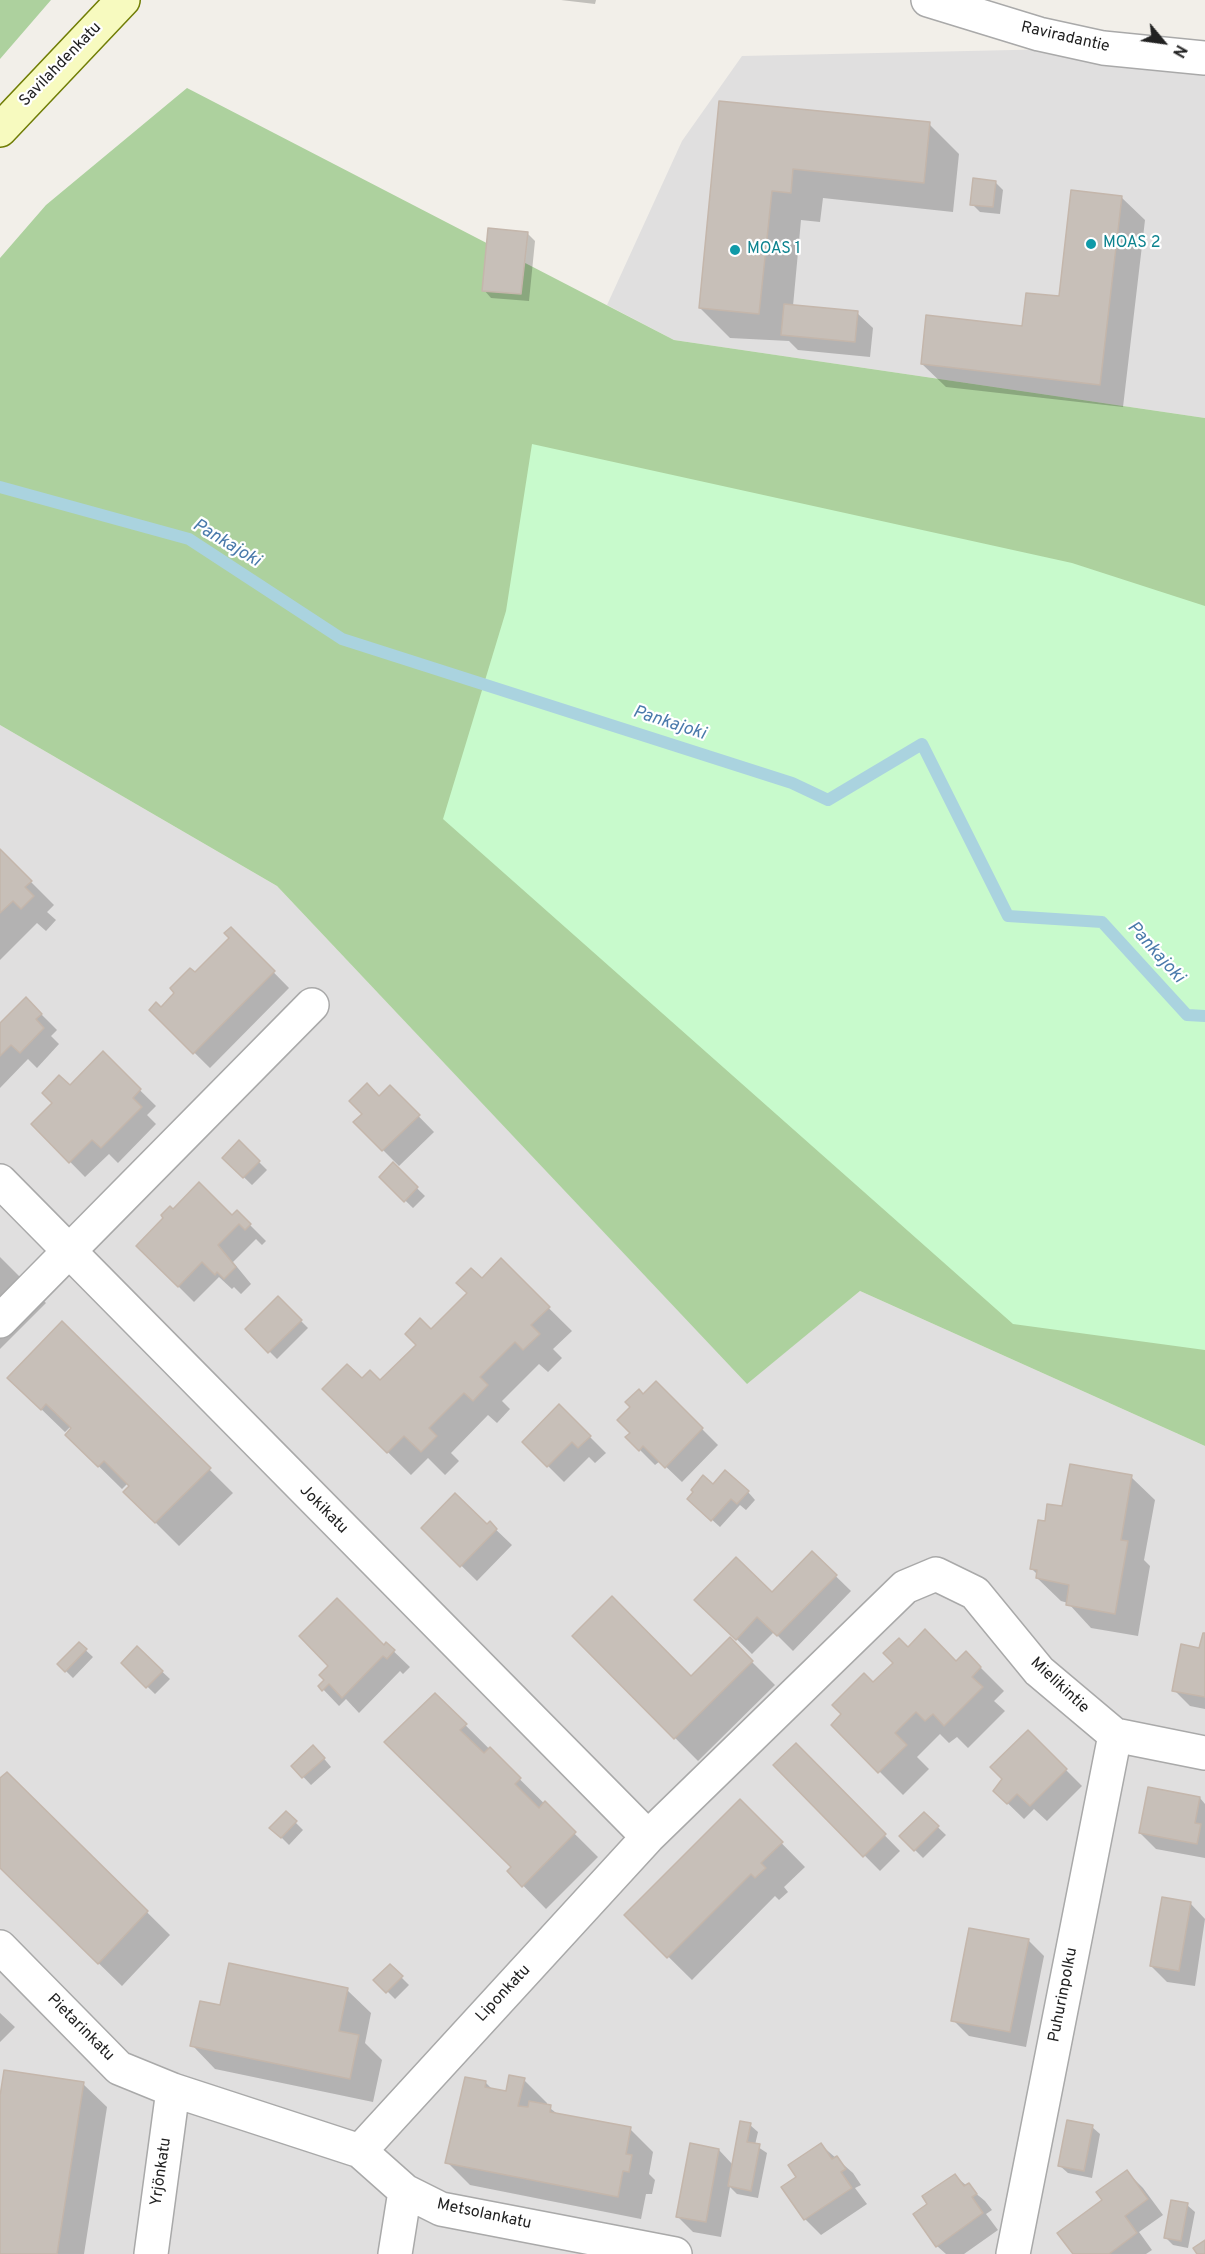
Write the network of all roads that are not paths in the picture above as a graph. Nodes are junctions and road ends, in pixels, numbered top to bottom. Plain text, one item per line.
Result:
1 (123, 0) edge
2 (928, 0) edge
3 (1205, 58) edge
4 (0, 130) edge
5 (312, 1005) dead end
6 (0, 1181) edge
7 (69, 1253) junction
8 (0, 1321) edge
9 (905, 1587) joint
10 (1114, 1736) junction
11 (1205, 1753) edge
12 (648, 1837) junction
13 (0, 1947) edge
14 (173, 2090) junction
15 (360, 2151) junction
16 (405, 2192) junction
17 (151, 2254) edge
18 (395, 2254) edge
19 (675, 2254) edge
20 (1013, 2254) edge

1 - 4 main road, Savilahdenkatu
2 - 3 street, Raviradantie
5 - 7 street
6 - 7 street, Jokikatu
7 - 8 street
7 - 12 street, Jokikatu
9 - 10 street, Mielikintie
9 - 12 street, Liponkatu
10 - 11 street
10 - 20 street, Puhurinpolku
12 - 15 street, Liponkatu
13 - 14 street, Pietarinkatu
14 - 15 street, Metsolankatu
14 - 17 street, Yrjönkatu
15 - 16 street, Metsolankatu
16 - 18 street
16 - 19 street, Metsolankatu

